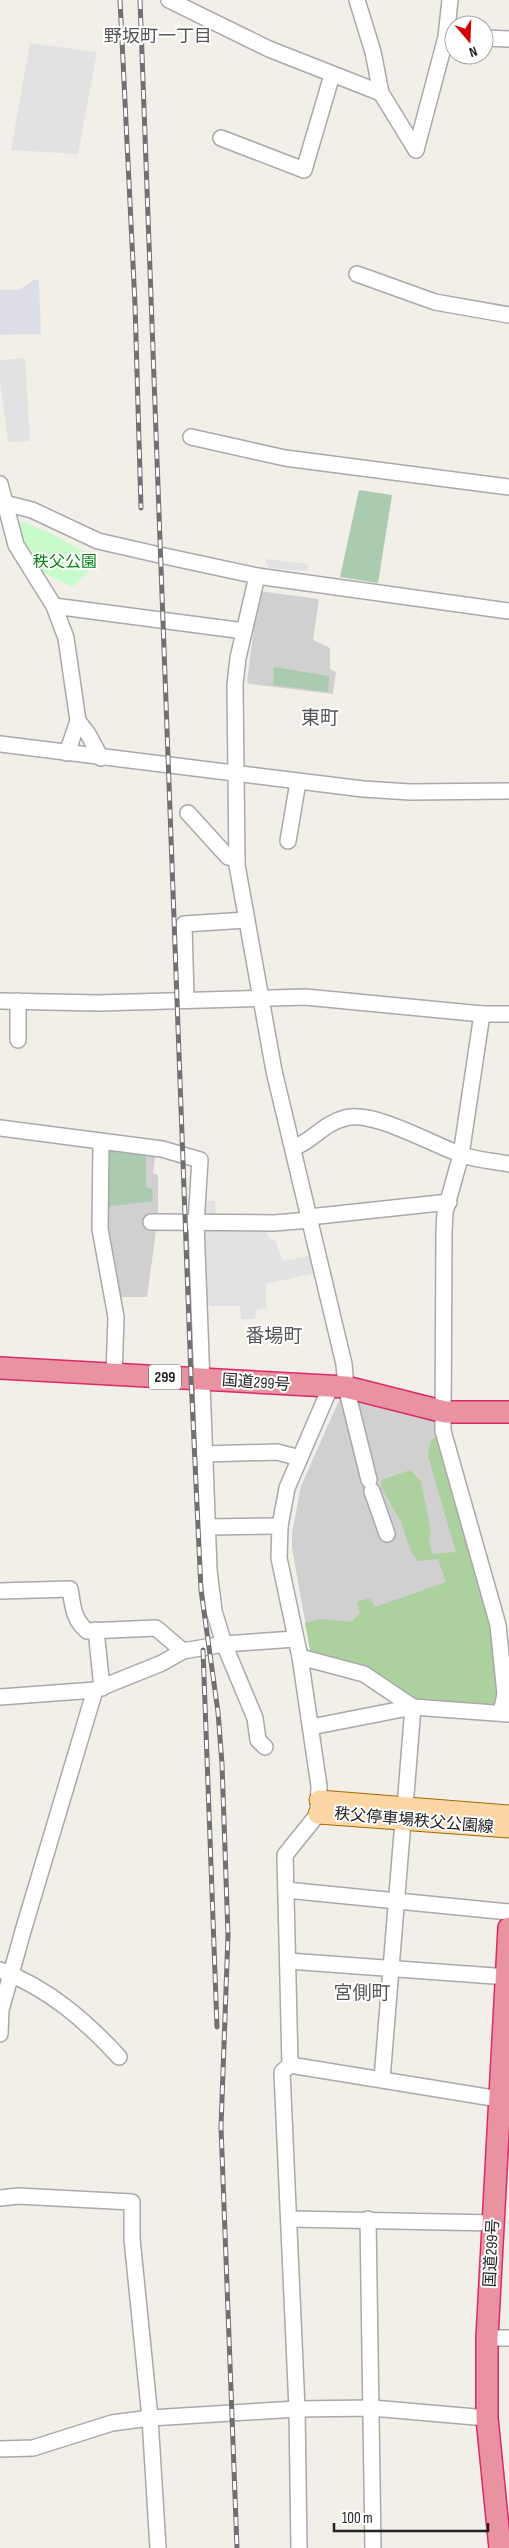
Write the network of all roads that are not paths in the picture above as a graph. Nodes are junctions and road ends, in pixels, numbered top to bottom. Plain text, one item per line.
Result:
1 (168, 0) edge
2 (356, 0) edge
3 (450, 0) edge
4 (450, 15) edge
5 (494, 39) edge
6 (509, 40) edge
7 (444, 57) edge
8 (332, 75) junction
9 (381, 93) junction
10 (221, 138) dead end
11 (357, 274) dead end
12 (509, 315) edge
13 (192, 437) dead end
14 (0, 484) edge
15 (509, 487) edge
16 (2, 502) edge
17 (257, 576) junction
18 (54, 606) junction
19 (509, 611) edge
20 (244, 631) junction
21 (78, 721) junction
22 (0, 744) edge
23 (67, 753) junction
24 (101, 758) junction
25 (236, 775) junction
26 (298, 782) junction
27 (509, 791) edge
28 (188, 814) dead end
29 (288, 841) dead end
30 (236, 859) junction
31 (246, 920) junction
32 (261, 997) junction
33 (186, 999) junction
34 (0, 1001) edge
35 (18, 1001) junction
36 (482, 1014) junction
37 (509, 1014) edge
38 (18, 1040) dead end
39 (0, 1128) edge
40 (101, 1142) junction
41 (294, 1148) junction
42 (461, 1155) junction
43 (509, 1164) edge
44 (449, 1202) junction
45 (310, 1218) junction
46 (151, 1222) dead end
47 (196, 1224) junction
48 (0, 1368) edge
49 (114, 1376) junction
50 (201, 1379) junction
51 (338, 1388) junction
52 (445, 1412) junction
53 (509, 1412) edge
54 (204, 1454) junction
55 (300, 1458) junction
56 (280, 1526) junction
57 (208, 1528) junction
58 (387, 1534) dead end
59 (0, 1591) edge
60 (96, 1630) junction
61 (295, 1639) junction
62 (224, 1644) junction
63 (183, 1651) junction
64 (300, 1657) junction
65 (98, 1689) junction
66 (0, 1697) edge
67 (413, 1707) junction
68 (505, 1713) edge
69 (311, 1727) junction
70 (265, 1747) dead end
71 (319, 1807) junction
72 (404, 1814) junction
73 (509, 1816) edge
74 (509, 1828) edge
75 (286, 1890) junction
76 (395, 1903) junction
77 (509, 1912) edge
78 (509, 1928) edge
79 (288, 1961) junction
80 (391, 1967) junction
81 (6, 1972) edge
82 (508, 1985) edge
83 (0, 2034) edge
84 (120, 2058) dead end
85 (290, 2064) junction
86 (382, 2079) junction
87 (499, 2099) junction
88 (0, 2198) edge
89 (290, 2218) junction
90 (368, 2219) junction
91 (494, 2223) junction
92 (487, 2338) junction
93 (509, 2338) edge
94 (372, 2408) junction
95 (297, 2409) junction
96 (150, 2418) junction
97 (487, 2418) junction
98 (0, 2449) edge
99 (158, 2548) edge
100 (299, 2548) edge
101 (373, 2548) edge
102 (500, 2548) edge

1 - 8 street
2 - 9 street
3 - 4 street
5 - 6 street
7 - 9 street
8 - 9 street
8 - 10 street
11 - 12 street
13 - 15 street
14 - 16 street
16 - 17 street
16 - 18 street
17 - 19 street
17 - 20 street
18 - 20 street
18 - 21 street
20 - 25 street
21 - 23 street
21 - 24 street
22 - 23 street
23 - 24 street
24 - 25 street
25 - 26 street
25 - 30 street
26 - 27 street
26 - 29 street
28 - 30 street
30 - 31 street
31 - 32 street
31 - 33 street
32 - 33 street
32 - 36 street
32 - 41 street
33 - 35 street
34 - 35 street
35 - 38 street
36 - 37 street
36 - 42 street
39 - 40 street
40 - 47 street
40 - 49 street
41 - 42 street
41 - 45 street
42 - 43 street
42 - 44 street
44 - 45 street
44 - 52 street
45 - 47 street
45 - 51 street
46 - 47 street
47 - 50 street
48 - 49 highway, 国道299号 / 299
49 - 50 highway, 国道299号 / 299
50 - 51 highway, 国道299号 / 299
50 - 54 street
51 - 52 highway, 国道299号 / 299
51 - 55 street
51 - 58 street
52 - 53 highway, 国道299号 / 299
52 - 68 street
54 - 55 street
54 - 57 street
55 - 56 street
56 - 57 street
56 - 61 street
57 - 62 street
59 - 60 street
60 - 63 street
60 - 65 street
61 - 62 street
61 - 64 street
62 - 63 street
62 - 70 street
63 - 65 street
64 - 67 street
64 - 69 street
65 - 66 street
65 - 81 street
67 - 68 street
67 - 69 street
67 - 72 street
69 - 71 street
71 - 72 main road, 秩父停車場秩父公園線
71 - 75 street
72 - 73 main road, 秩父停車場秩父公園線
72 - 74 main road, 秩父停車場秩父公園線
72 - 76 street
75 - 76 street
75 - 79 street
76 - 77 street
76 - 80 street
78 - 82 highway, 国道299号
79 - 80 street
79 - 85 street
80 - 82 street
80 - 86 street
81 - 83 street
81 - 84 street
82 - 87 highway, 国道299号
85 - 86 street
85 - 89 street
86 - 87 street
87 - 91 highway, 国道299号
88 - 96 street
89 - 90 street
89 - 95 street
90 - 91 street
90 - 94 street
91 - 92 highway, 国道299号
92 - 93 street
92 - 97 highway, 国道299号
94 - 95 street
94 - 97 street
94 - 101 street
95 - 96 street
95 - 100 street
96 - 98 street
96 - 99 street
97 - 102 highway, 国道299号

